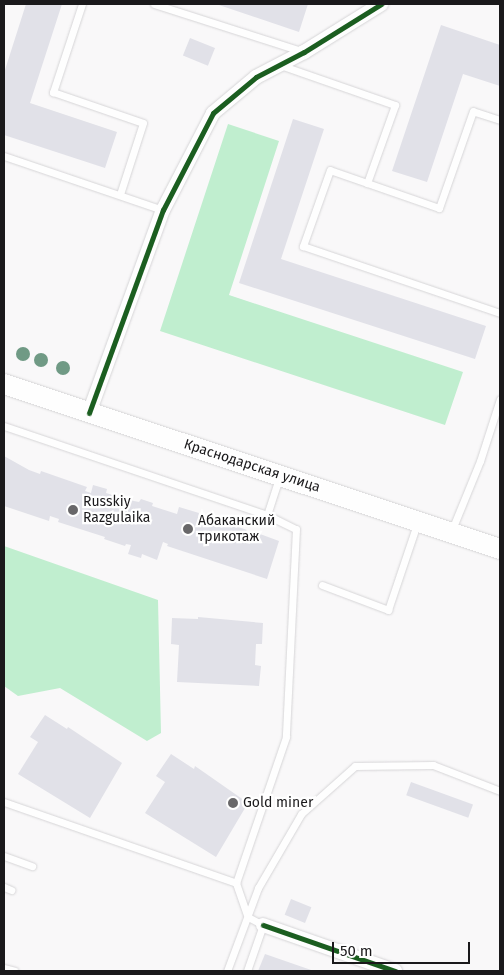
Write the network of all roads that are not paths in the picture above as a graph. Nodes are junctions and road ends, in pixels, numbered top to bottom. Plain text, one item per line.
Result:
1 (82, 4) edge
2 (154, 4) edge
3 (381, 4) edge
4 (304, 52) junction
5 (280, 65) junction
6 (500, 120) edge
7 (4, 156) edge
8 (367, 183) junction
9 (120, 194) junction
10 (163, 210) junction
11 (500, 313) edge
12 (4, 384) edge
13 (500, 399) edge
14 (89, 412) junction
15 (4, 426) edge
16 (280, 475) junction
17 (267, 515) junction
18 (418, 521) junction
19 (450, 532) junction
20 (500, 549) edge
21 (322, 585) dead end
22 (500, 791) edge
23 (4, 802) edge
24 (4, 856) edge
25 (32, 866) dead end
26 (236, 883) junction
27 (248, 917) junction
28 (263, 925) junction
29 (369, 967) edge
30 (4, 968) edge
31 (15, 971) edge
32 (227, 971) edge
33 (247, 971) edge
34 (395, 971) edge

1 - 9 lane
2 - 4 lane
3 - 4 street
4 - 5 street
5 - 8 lane
5 - 10 street
6 - 8 lane
7 - 9 lane
8 - 11 lane
9 - 10 lane
10 - 14 street
12 - 14 main road, Краснодарская улица
13 - 19 lane
14 - 16 main road, Краснодарская улица
15 - 17 lane
16 - 17 lane
16 - 18 main road, Краснодарская улица
17 - 26 lane
18 - 19 main road, Краснодарская улица
18 - 21 lane
19 - 20 main road, Краснодарская улица
22 - 27 lane
23 - 26 lane
24 - 25 lane
26 - 27 lane
27 - 28 lane
27 - 32 lane
28 - 29 street
28 - 33 lane
29 - 34 street
30 - 31 lane

